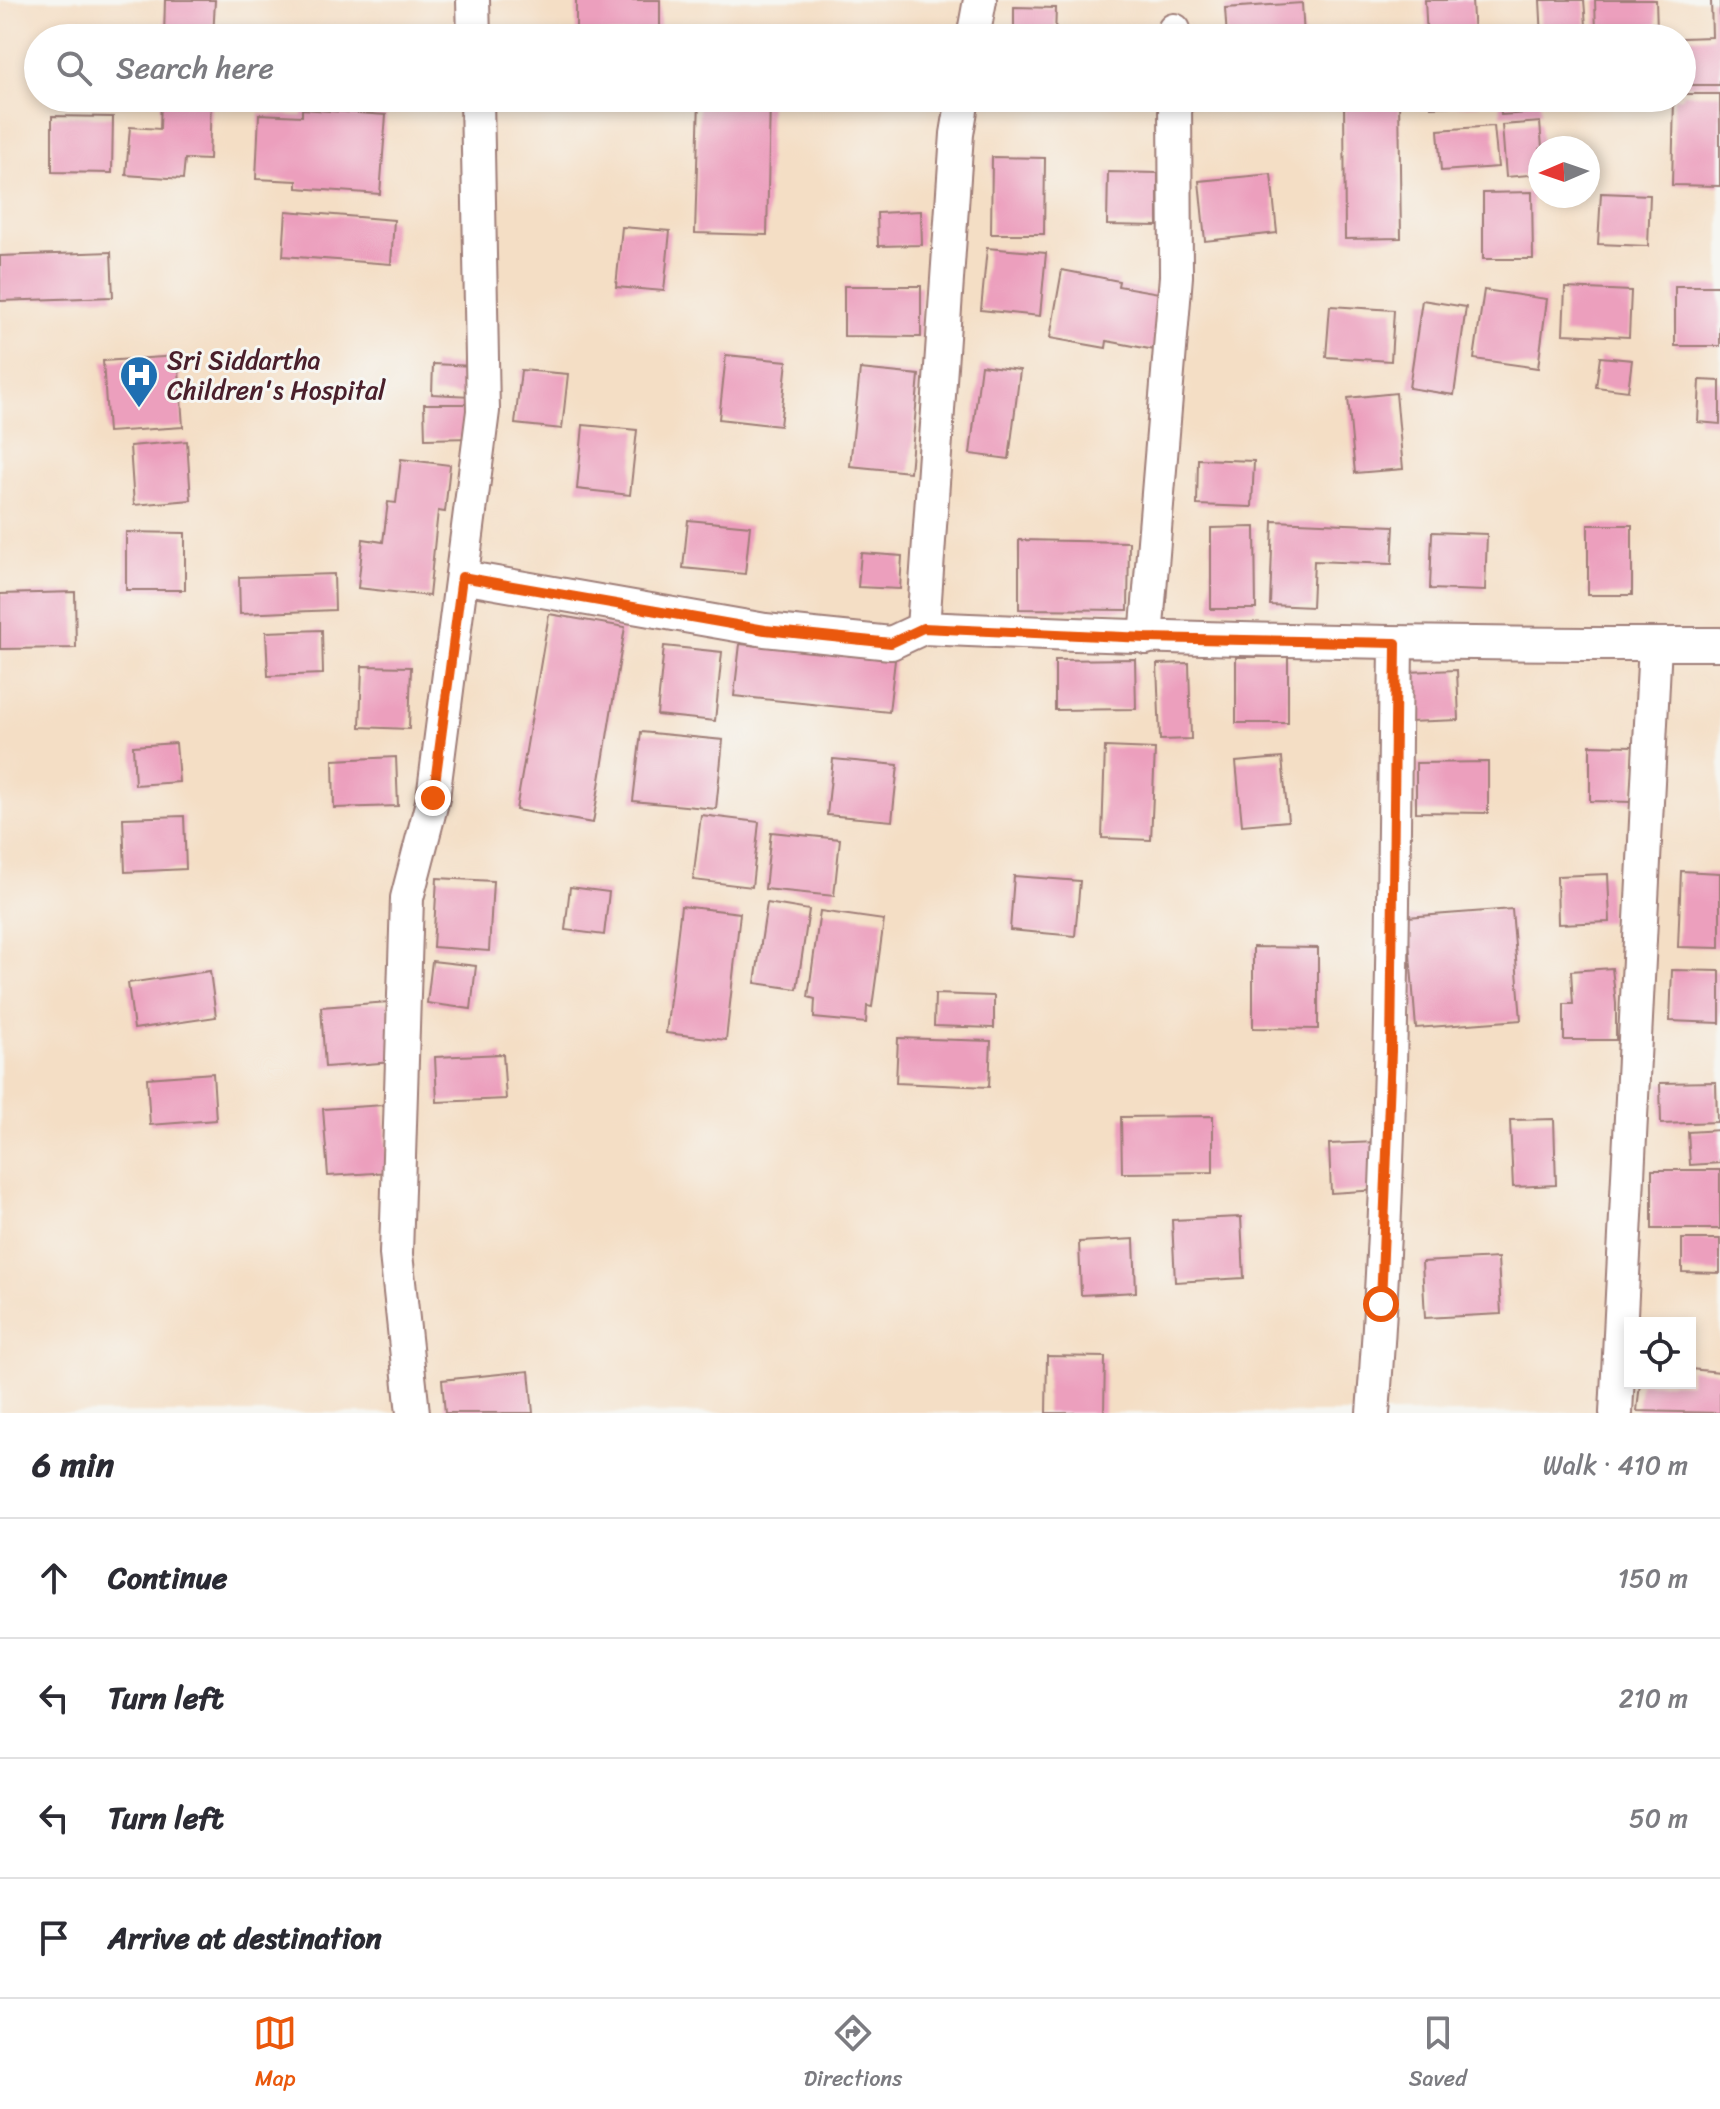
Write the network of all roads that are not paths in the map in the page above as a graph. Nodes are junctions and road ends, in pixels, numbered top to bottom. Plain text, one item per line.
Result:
1 (473, 0) edge
2 (980, 0) edge
3 (474, 24) edge
4 (976, 24) edge
5 (477, 112) edge
6 (961, 112) edge
7 (1175, 112) edge
8 (462, 577) junction
9 (923, 628) junction
10 (1146, 638) junction
11 (1396, 643) junction
12 (1655, 644) junction
13 (1720, 644) edge
14 (413, 1413) edge
15 (1373, 1413) edge
16 (1616, 1413) edge

1 - 3 street
2 - 4 street
5 - 8 street
6 - 9 street
7 - 10 street
8 - 9 street
8 - 14 street
9 - 10 street
10 - 11 street
11 - 12 street
11 - 15 street
12 - 13 street
12 - 16 street

